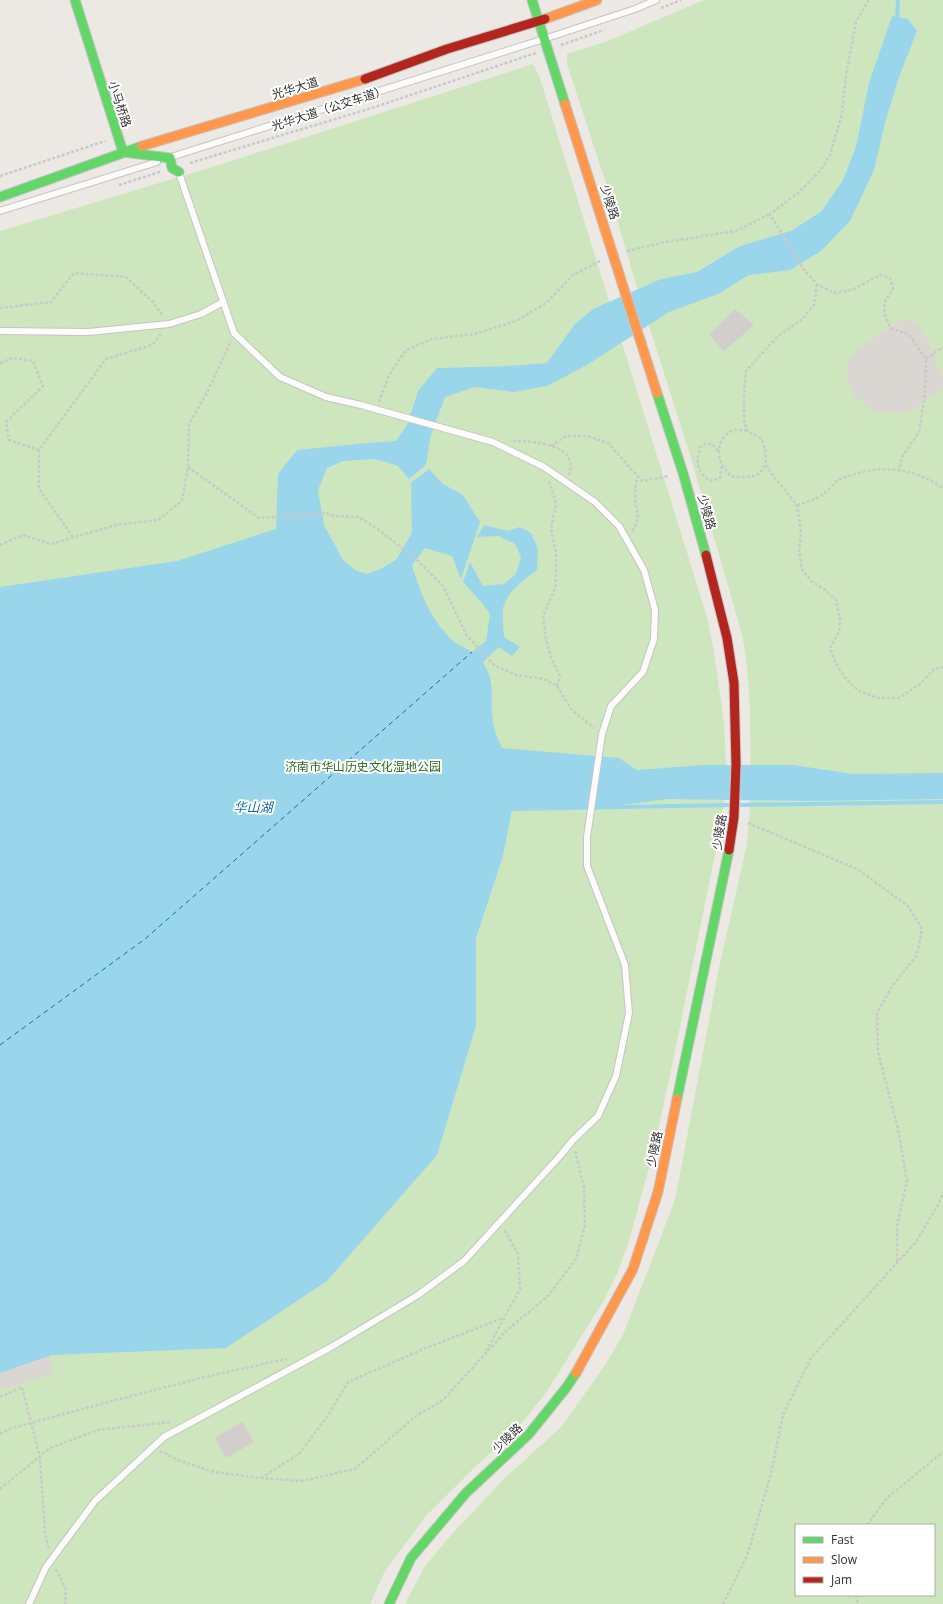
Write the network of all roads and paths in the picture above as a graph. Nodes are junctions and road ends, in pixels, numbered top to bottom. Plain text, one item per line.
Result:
1 (75, 0) edge
2 (532, 0) edge
3 (597, 0) edge
4 (656, 0) edge
5 (680, 0) edge
6 (869, 0) edge
7 (654, 11) dead end
8 (539, 21) junction
9 (611, 28) dead end
10 (544, 39) junction
11 (548, 50) junction
12 (123, 152) junction
13 (170, 158) junction
14 (176, 170) junction
15 (112, 187) dead end
16 (0, 197) edge
17 (0, 211) edge
18 (770, 214) junction
19 (614, 254) junction
20 (816, 284) junction
21 (223, 302) junction
22 (0, 308) edge
23 (169, 324) junction
24 (0, 331) edge
25 (234, 333) junction
26 (943, 347) edge
27 (926, 359) junction
28 (0, 363) edge
29 (376, 410) junction
30 (747, 431) junction
31 (493, 442) junction
32 (551, 446) junction
33 (38, 450) junction
34 (718, 452) junction
35 (766, 464) junction
36 (722, 465) junction
37 (188, 467) junction
38 (544, 467) junction
39 (899, 470) junction
40 (683, 473) junction
41 (637, 476) junction
42 (566, 482) junction
43 (943, 488) edge
44 (797, 505) junction
45 (73, 537) junction
46 (626, 538) junction
47 (0, 545) edge
48 (943, 667) edge
49 (557, 686) junction
50 (602, 734) junction
51 (734, 817) junction
52 (572, 1140) junction
53 (943, 1192) edge
54 (499, 1222) junction
55 (897, 1262) junction
56 (503, 1318) junction
57 (484, 1355) junction
58 (292, 1358) dead end
59 (0, 1397) edge
60 (173, 1422) dead end
61 (31, 1423) junction
62 (0, 1434) edge
63 (152, 1448) junction
64 (943, 1452) edge
65 (40, 1458) junction
66 (260, 1478) junction
67 (0, 1489) edge
68 (868, 1524) edge
69 (51, 1560) junction
70 (29, 1604) edge
71 (65, 1604) edge
72 (389, 1604) edge
73 (723, 1604) edge

1 - 12 street, 小马桥路
2 - 8 street, 少陵路
3 - 8 street, 光华大道
4 - 10 lane, 光华大道（公交车道）
5 - 7 path
6 - 18 path
8 - 10 street, 少陵路
8 - 12 street, 光华大道
9 - 11 path
10 - 11 street, 少陵路
10 - 13 lane, 光华大道（公交车道）
11 - 14 path
11 - 19 street, 少陵路
12 - 13 street
12 - 16 street, 光华大道
13 - 14 street
13 - 17 lane, 光华大道（公交车道）
14 - 15 path
14 - 21 lane
18 - 19 path
18 - 20 path
19 - 29 path
19 - 40 street, 少陵路
20 - 27 path
20 - 30 path
21 - 23 lane
21 - 25 lane
22 - 23 path
23 - 24 lane
23 - 33 path
25 - 29 lane
25 - 37 path
26 - 27 path
27 - 39 path
28 - 33 path
29 - 31 lane
30 - 34 path
30 - 35 path
31 - 32 path
31 - 38 lane
32 - 41 path
32 - 42 path
33 - 45 path
34 - 36 path
34 - 36 path
35 - 36 path
35 - 44 path
37 - 45 path
37 - 49 path
38 - 42 lane
38 - 49 path
39 - 43 path
39 - 44 path
40 - 41 path
40 - 51 street, 少陵路
41 - 46 path
42 - 46 lane
44 - 48 path
45 - 47 path
46 - 50 lane
49 - 50 path
50 - 52 lane
51 - 55 path
51 - 72 street, 少陵路
52 - 54 lane
52 - 57 path
53 - 55 path
54 - 56 path
54 - 63 lane
55 - 73 path
56 - 57 path
56 - 66 path
57 - 66 path
58 - 61 path
59 - 61 path
60 - 65 path
61 - 62 path
61 - 65 path
63 - 66 path
63 - 69 lane
64 - 68 path
65 - 67 path
65 - 69 path
69 - 70 lane
69 - 71 path

